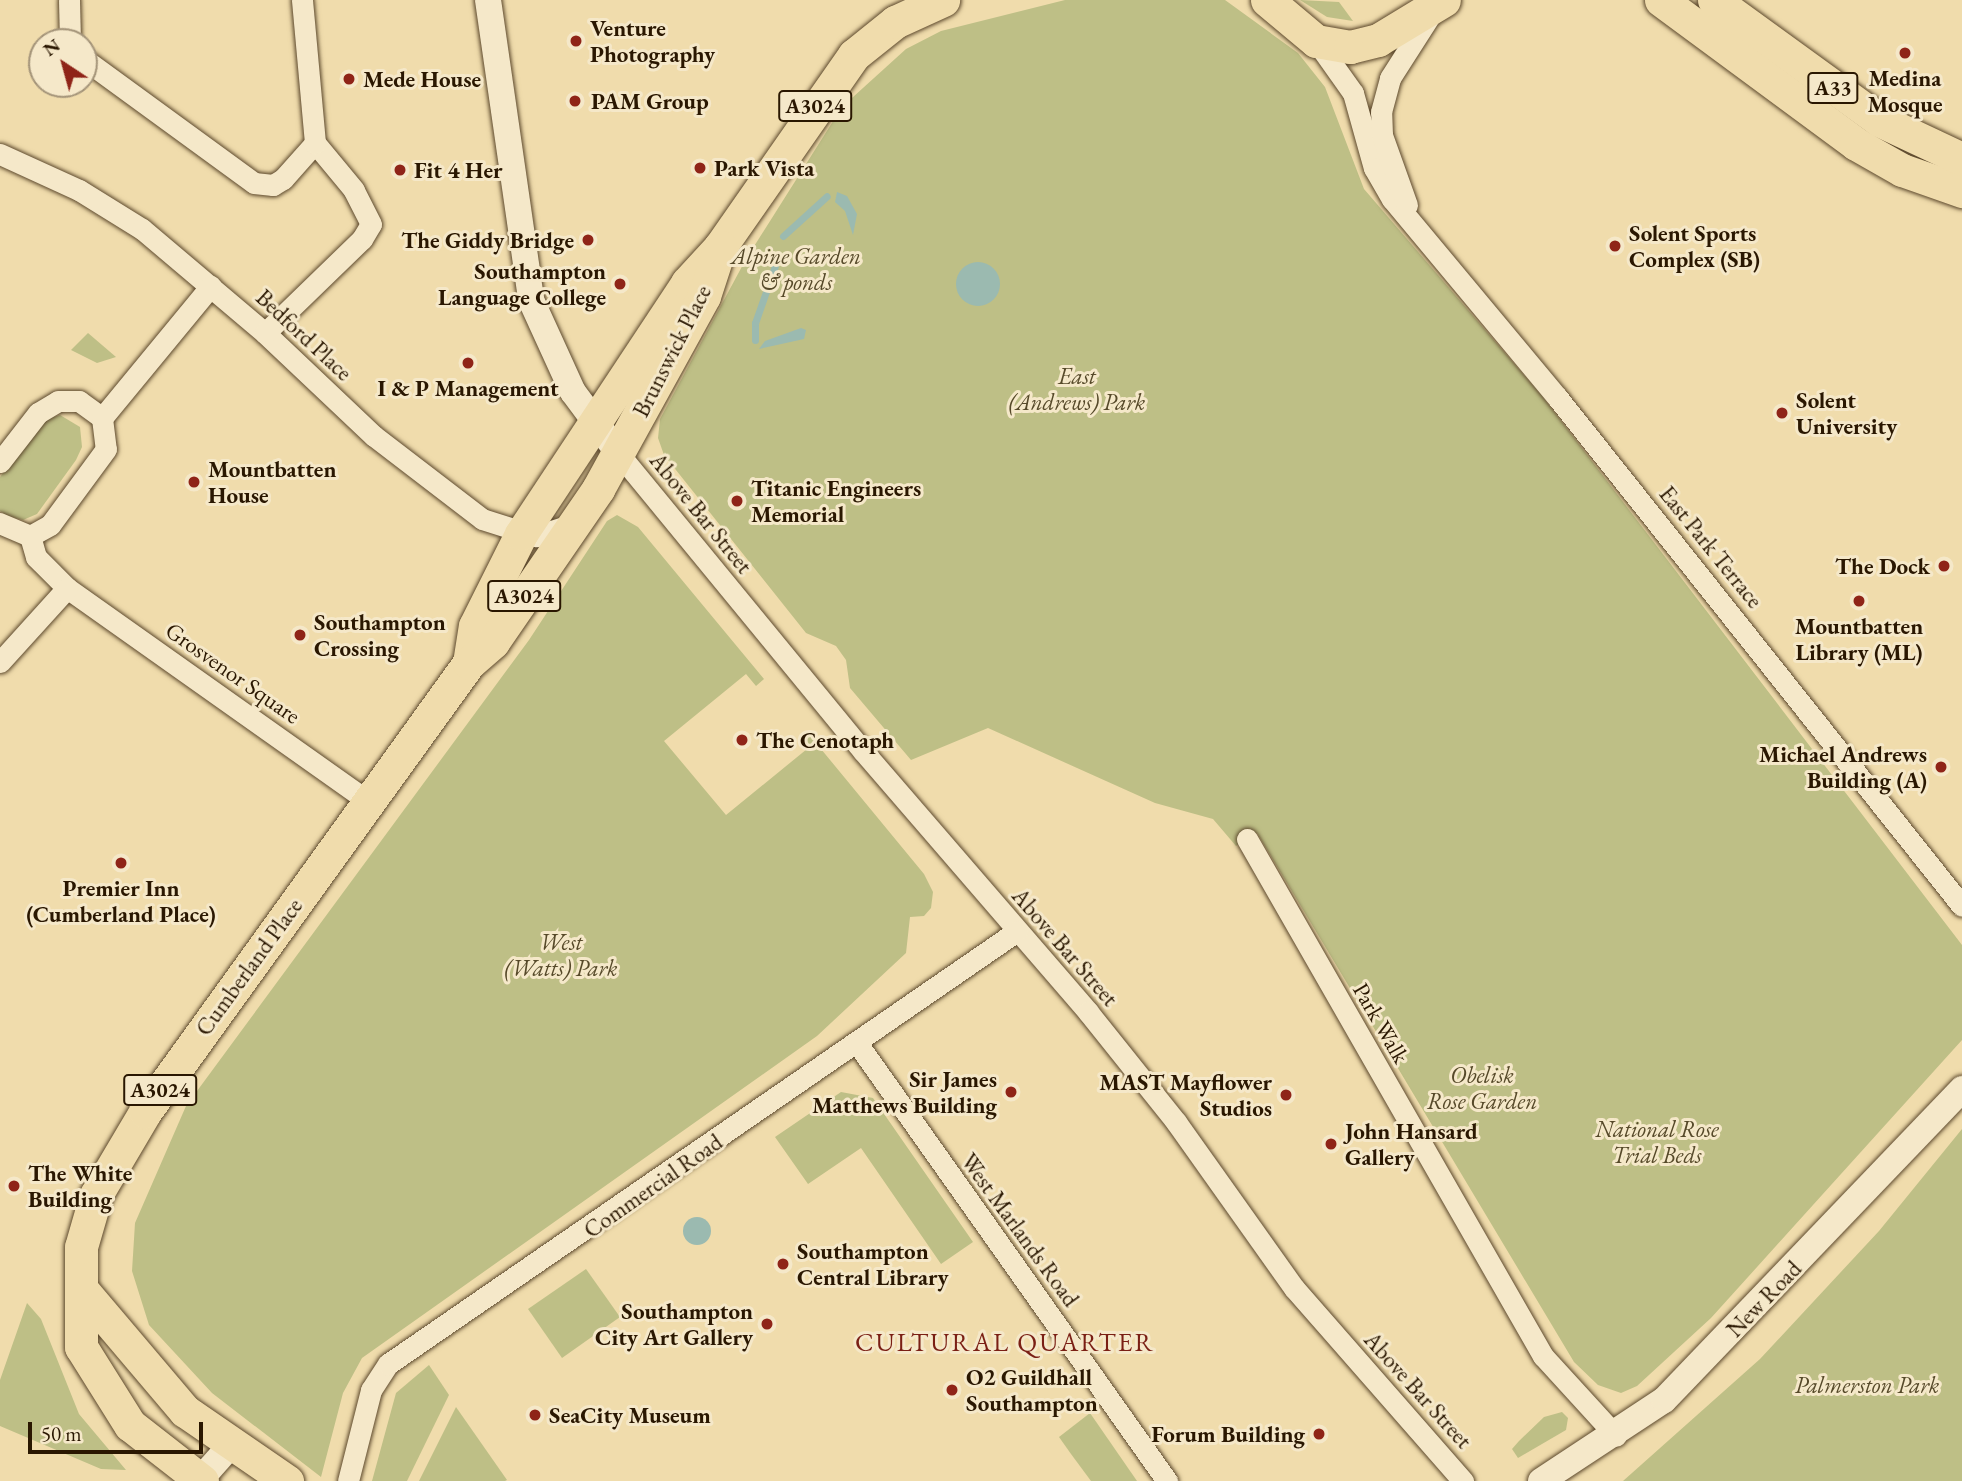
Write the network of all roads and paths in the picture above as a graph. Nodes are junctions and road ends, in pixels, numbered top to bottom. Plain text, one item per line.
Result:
1 (69, 0) edge
2 (302, 0) edge
3 (488, 0) edge
4 (943, 0) edge
5 (1268, 0) edge
6 (1661, 0) edge
7 (1714, 0) edge
8 (1441, 2) edge
9 (70, 28) edge
10 (1316, 41) junction
11 (98, 69) edge
12 (315, 143) junction
13 (0, 154) edge
14 (1962, 159) edge
15 (1962, 191) edge
16 (1414, 224) junction
17 (720, 247) junction
18 (211, 286) junction
19 (265, 333) junction
20 (103, 418) junction
21 (591, 422) junction
22 (619, 454) junction
23 (0, 462) edge
24 (0, 523) edge
25 (574, 524) junction
26 (521, 534) junction
27 (30, 536) junction
28 (66, 589) junction
29 (0, 662) edge
30 (469, 663) junction
31 (368, 801) junction
32 (1247, 839) dead end
33 (1962, 906) edge
34 (1017, 931) junction
35 (857, 1043) junction
36 (1962, 1088) edge
37 (84, 1292) junction
38 (1616, 1436) junction
39 (230, 1446) junction
40 (200, 1481) edge
41 (287, 1481) edge
42 (348, 1481) edge
43 (1167, 1481) edge
44 (1463, 1481) edge
45 (1541, 1481) edge

1 - 9 street
2 - 12 street
3 - 21 street
4 - 17 main road, Brunswick Place / A3024
5 - 10 main road
6 - 15 main road, A33
7 - 14 main road, A33
8 - 10 main road
8 - 16 street, East Park Terrace
10 - 16 street, East Park Terrace
11 - 12 street
12 - 19 street
13 - 18 street, Bedford Place
16 - 33 street, East Park Terrace
17 - 21 main road, Brunswick Place / A3024
17 - 22 main road, Brunswick Place / A3024
18 - 19 street, Bedford Place
18 - 20 street
19 - 26 street, Bedford Place
20 - 23 street
20 - 27 street
21 - 22 street
21 - 26 main road, Cumberland Place / A3024
22 - 25 main road, Cumberland Place / A3024
22 - 34 street, Above Bar Street
24 - 27 street
25 - 26 street, Bedford Place
25 - 30 main road, Cumberland Place / A3024
26 - 30 main road, Cumberland Place / A3024
27 - 28 street, Grosvenor Square
28 - 29 street
28 - 31 street, Grosvenor Square
30 - 31 main road, Cumberland Place / A3024
31 - 37 main road, Cumberland Place / A3024
32 - 38 street, Park Walk
34 - 35 street, Commercial Road
34 - 44 street, Above Bar Street
35 - 42 street, Commercial Road
35 - 43 street, West Marlands Road
36 - 38 street, New Road
37 - 39 main road
37 - 40 main road, Cumberland Place / A3024
38 - 45 street, New Road
39 - 40 street
39 - 41 main road

